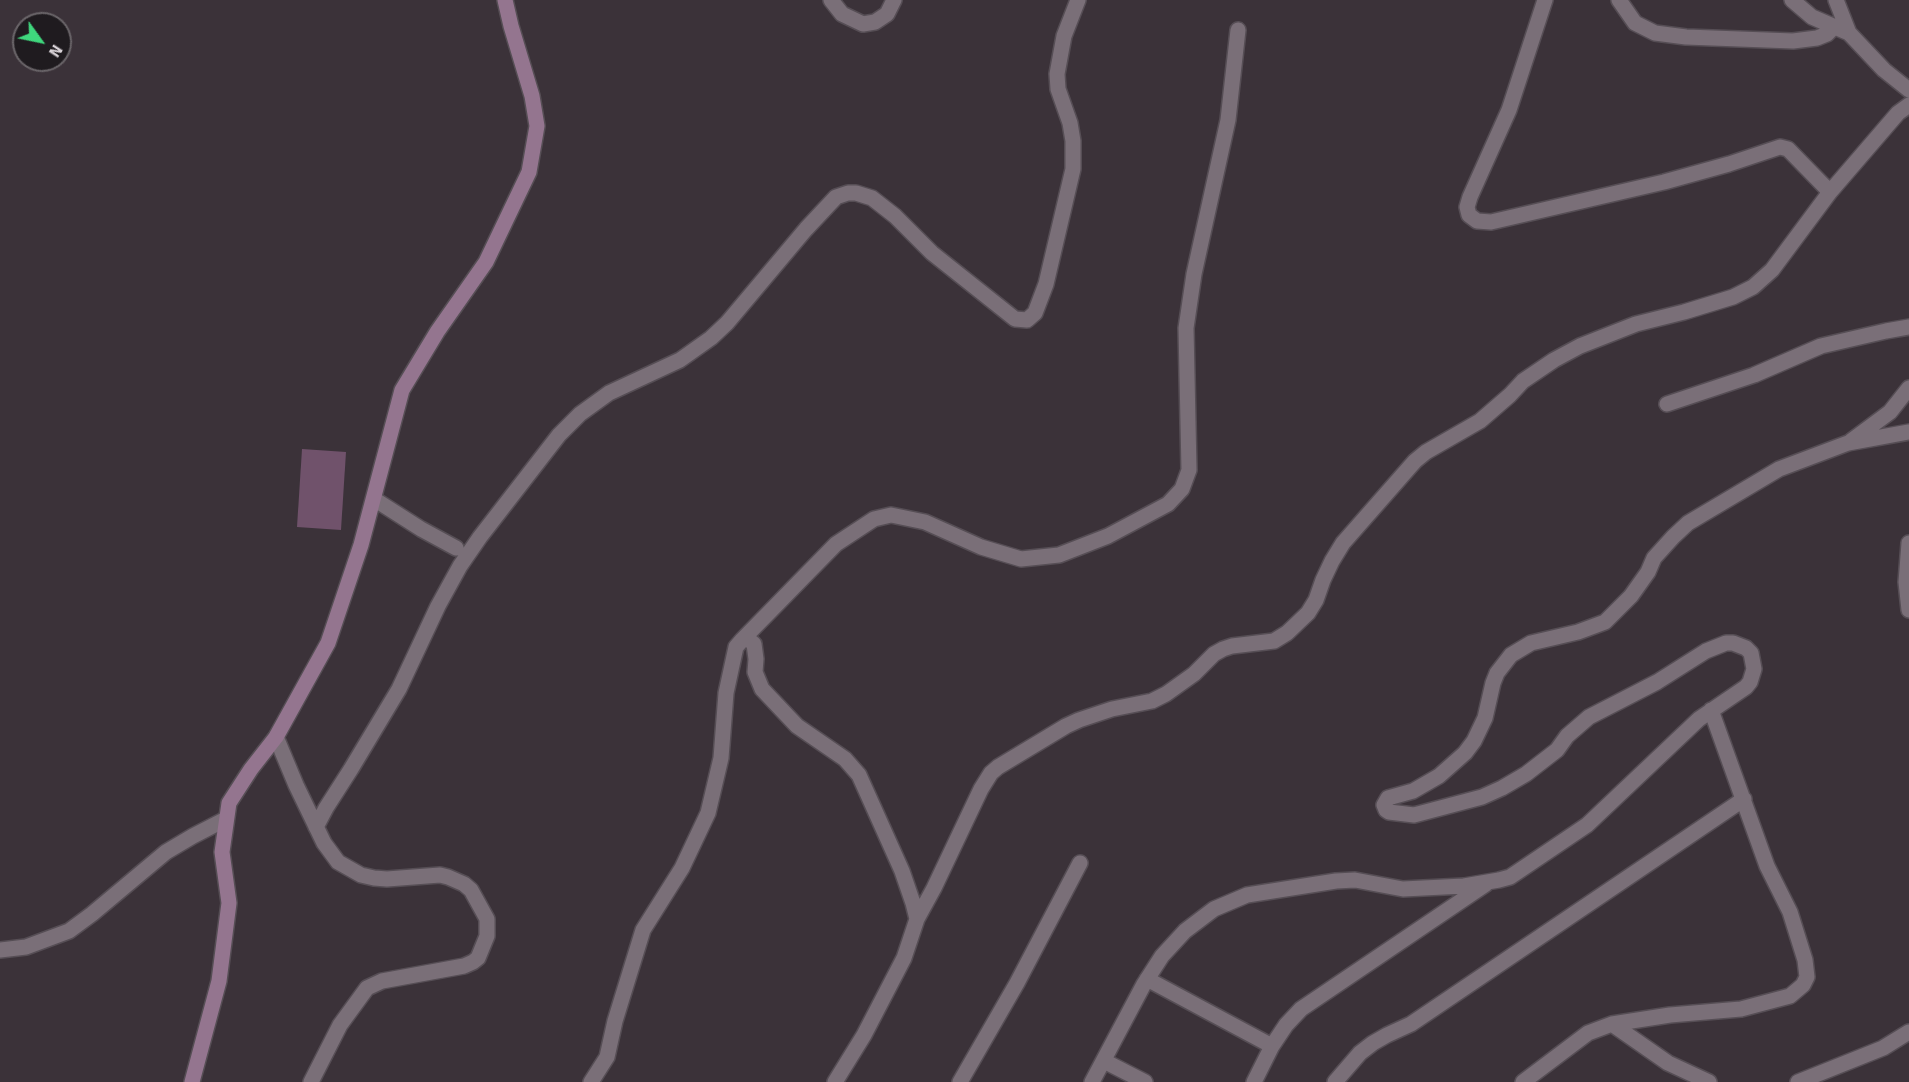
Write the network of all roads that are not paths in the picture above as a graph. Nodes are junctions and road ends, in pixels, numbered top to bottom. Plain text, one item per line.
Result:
1 (505, 0) edge
2 (831, 0) edge
3 (894, 0) edge
4 (1078, 0) edge
5 (1545, 0) edge
6 (1619, 0) edge
7 (1792, 0) edge
8 (1836, 0) edge
9 (1833, 28) junction
10 (1238, 30) dead end
11 (1849, 33) junction
12 (1909, 90) edge
13 (1909, 105) edge
14 (1830, 192) junction
15 (1909, 327) edge
16 (1909, 388) edge
17 (1667, 404) dead end
18 (1909, 432) edge
19 (1848, 443) junction
20 (374, 499) junction
21 (1909, 543) edge
22 (456, 548) dead end
23 (1909, 610) edge
24 (742, 640) junction
25 (1711, 710) junction
26 (276, 737) junction
27 (1744, 799) junction
28 (226, 819) junction
29 (316, 827) junction
30 (1080, 862) dead end
31 (1488, 882) junction
32 (916, 919) junction
33 (0, 950) edge
34 (1147, 979) junction
35 (1612, 1024) junction
36 (1909, 1032) edge
37 (1272, 1046) junction
38 (1104, 1061) junction
39 (192, 1082) edge
40 (311, 1082) edge
41 (591, 1082) edge
42 (835, 1082) edge
43 (960, 1082) edge
44 (1092, 1082) edge
45 (1145, 1082) edge
46 (1254, 1082) edge
47 (1335, 1082) edge
48 (1524, 1082) edge
49 (1709, 1082) edge
50 (1798, 1082) edge

1 - 20 street
2 - 3 street
4 - 29 street
5 - 14 street
6 - 9 street
7 - 9 street
8 - 11 street
9 - 11 street
10 - 24 street
11 - 12 street
13 - 14 street
14 - 32 street
15 - 17 street
16 - 19 street
18 - 19 street
19 - 25 street
20 - 22 street
20 - 26 street
21 - 23 street
24 - 32 street
24 - 41 street
25 - 27 street
25 - 31 street
26 - 28 street
26 - 29 street
27 - 35 street
27 - 47 street
28 - 33 street
28 - 39 street
29 - 40 street
30 - 43 street
31 - 34 street
31 - 37 street
32 - 42 street
34 - 37 street
34 - 38 street
35 - 48 street
35 - 49 street
36 - 50 street
37 - 46 street
38 - 44 street
38 - 45 street

